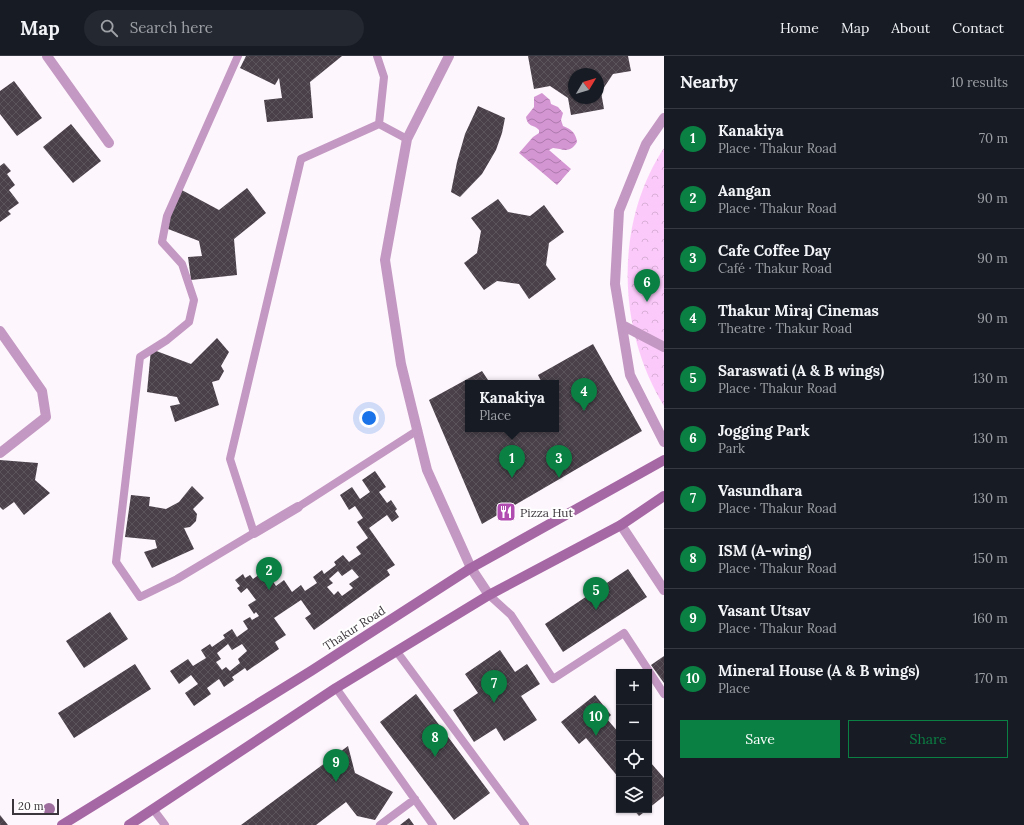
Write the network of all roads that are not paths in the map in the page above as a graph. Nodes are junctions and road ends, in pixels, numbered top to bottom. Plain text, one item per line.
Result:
1 (47, 56) edge
2 (238, 56) edge
3 (377, 56) edge
4 (449, 56) edge
5 (664, 118) edge
6 (379, 124) junction
7 (407, 139) junction
8 (110, 143) dead end
9 (622, 324) junction
10 (0, 331) edge
11 (664, 347) edge
12 (418, 430) junction
13 (664, 442) edge
14 (0, 453) edge
15 (664, 460) edge
16 (664, 496) edge
17 (298, 507) joint
18 (621, 525) junction
19 (254, 533) junction
20 (471, 568) junction
21 (664, 590) edge
22 (489, 595) junction
23 (397, 652) junction
24 (336, 688) junction
25 (664, 694) edge
26 (415, 799) junction
27 (153, 809) junction
28 (62, 825) edge
29 (129, 825) edge
30 (165, 825) edge
31 (380, 825) edge
32 (433, 825) edge
33 (525, 825) edge

1 - 8 street
2 - 19 lane
3 - 6 lane
4 - 7 street
5 - 9 street
6 - 7 lane
6 - 19 lane
7 - 12 street
9 - 11 street
9 - 13 street
10 - 14 street
12 - 17 lane
12 - 20 street
15 - 20 street, Thakur Road
16 - 18 street
17 - 19 street
18 - 21 street
18 - 22 street
20 - 22 street
20 - 28 street, Thakur Road
22 - 23 street
22 - 25 lane
23 - 24 street
23 - 33 lane
24 - 26 lane
24 - 27 street
26 - 31 lane
26 - 32 lane
27 - 29 street
27 - 30 lane

